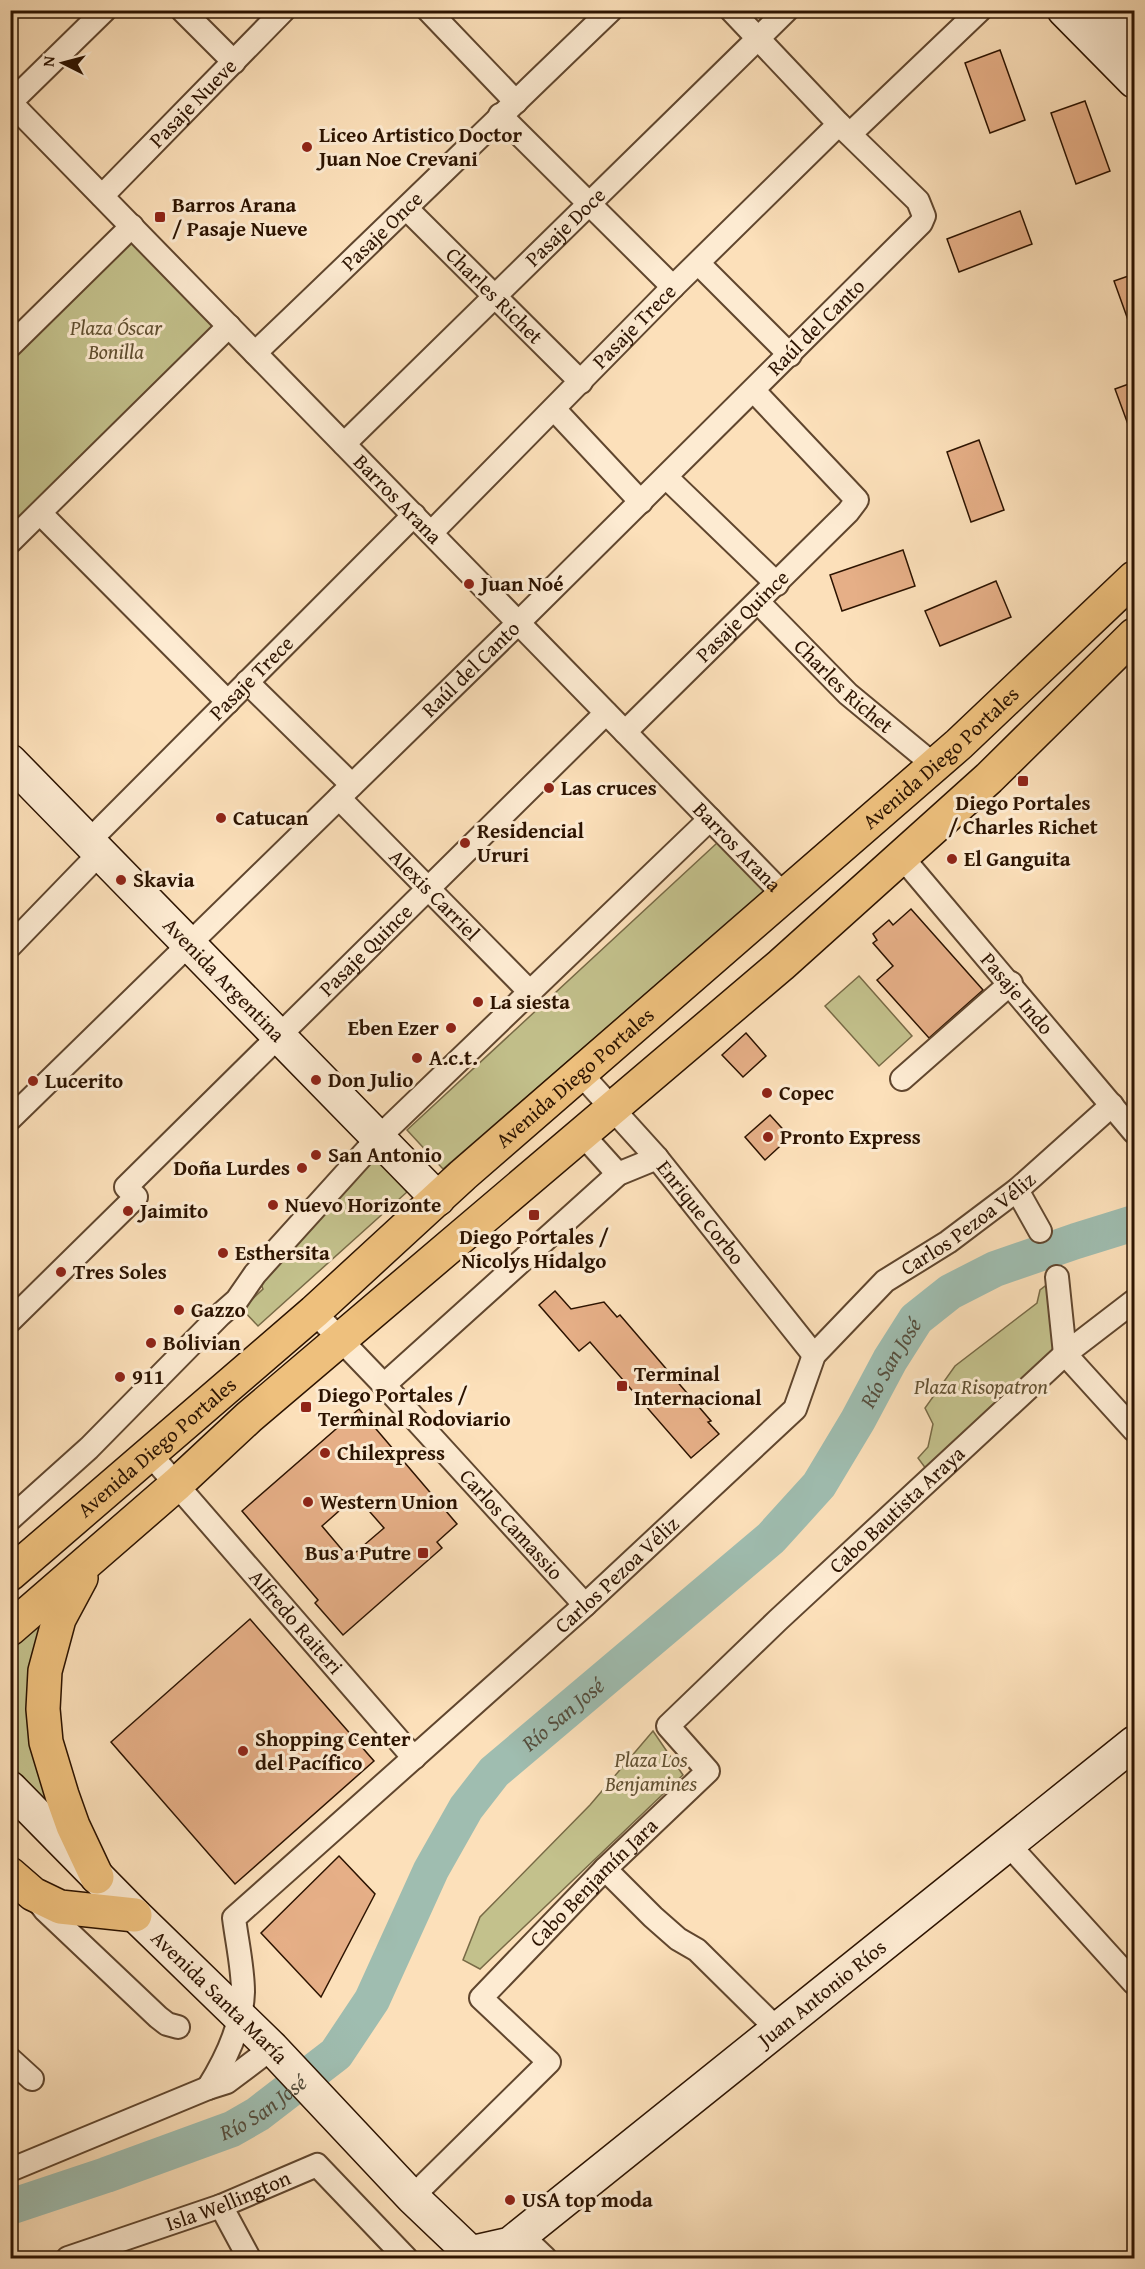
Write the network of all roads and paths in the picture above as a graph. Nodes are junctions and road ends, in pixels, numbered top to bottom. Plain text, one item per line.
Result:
1 (105, 10) edge
2 (182, 10) edge
3 (284, 10) edge
4 (612, 10) edge
5 (731, 10) edge
6 (787, 10) edge
7 (980, 10) edge
8 (1064, 10) edge
9 (1104, 10) edge
10 (435, 13) edge
11 (757, 39) junction
12 (1134, 41) edge
13 (234, 62) junction
14 (1134, 81) edge
15 (11, 102) edge
16 (508, 109) junction
17 (845, 129) junction
18 (102, 196) junction
19 (589, 204) junction
20 (407, 208) junction
21 (132, 226) junction
22 (699, 264) junction
23 (673, 287) junction
24 (495, 296) junction
25 (229, 326) junction
26 (10, 346) edge
27 (255, 353) junction
28 (790, 355) junction
29 (581, 382) junction
30 (754, 391) junction
31 (554, 409) junction
32 (344, 444) junction
33 (666, 477) junction
34 (641, 502) junction
35 (40, 513) junction
36 (414, 515) junction
37 (431, 533) junction
38 (10, 542) edge
39 (1134, 578) edge
40 (777, 584) junction
41 (758, 602) junction
42 (518, 622) junction
43 (1134, 635) edge
44 (248, 682) junction
45 (228, 702) junction
46 (606, 713) junction
47 (625, 732) junction
48 (959, 744) junction
49 (934, 765) junction
50 (13, 768) edge
51 (989, 778) junction
52 (345, 792) junction
53 (710, 819) junction
54 (95, 847) junction
55 (901, 856) junction
56 (428, 889) junction
57 (786, 896) junction
58 (189, 944) junction
59 (10, 946) edge
60 (1011, 983) junction
61 (531, 993) junction
62 (652, 1012) junction
63 (278, 1035) junction
64 (662, 1066) junction
65 (581, 1074) junction
66 (902, 1079) dead end
67 (1112, 1105) junction
68 (612, 1108) junction
69 (10, 1119) edge
70 (1134, 1131) edge
71 (582, 1134) junction
72 (378, 1138) junction
73 (657, 1158) junction
74 (618, 1174) junction
75 (1017, 1190) junction
76 (438, 1199) junction
77 (1040, 1231) dead end
78 (1057, 1277) dead end
79 (1134, 1301) edge
80 (314, 1312) junction
81 (10, 1321) edge
82 (339, 1340) junction
83 (1065, 1354) junction
84 (814, 1355) junction
85 (384, 1385) junction
86 (1134, 1431) edge
87 (149, 1453) junction
88 (177, 1484) junction
89 (10, 1519) edge
90 (42, 1548) junction
91 (10, 1555) edge
92 (88, 1562) junction
93 (10, 1574) edge
94 (585, 1605) junction
95 (10, 1629) edge
96 (1131, 1752) edge
97 (414, 1758) junction
98 (708, 1771) joint
99 (10, 1788) edge
100 (1008, 1844) junction
101 (605, 1869) junction
102 (97, 1877) junction
103 (22, 1884) edge
104 (135, 1915) junction
105 (1134, 1983) edge
106 (239, 2017) junction
107 (178, 2027) dead end
108 (777, 2029) junction
109 (276, 2054) junction
110 (10, 2059) edge
111 (32, 2079) dead end
112 (208, 2088) junction
113 (10, 2170) edge
114 (412, 2197) junction
115 (221, 2206) junction
116 (512, 2246) edge
117 (93, 2255) edge
118 (470, 2257) edge
119 (68, 2259) edge
120 (249, 2259) edge
121 (406, 2259) edge
122 (546, 2259) edge

1 - 15 street
2 - 13 street
3 - 13 street, Pasaje Nueve
4 - 16 street, Pasaje Once
5 - 11 street
6 - 11 street, Pasaje Doce
7 - 17 street, Pasaje Trece
8 - 14 main road
9 - 12 main road
10 - 16 street
11 - 17 street
11 - 19 street, Pasaje Doce
13 - 18 street, Pasaje Nueve
15 - 18 street, Barros Arana
16 - 19 street
16 - 20 street, Pasaje Once
17 - 22 street, Pasaje Trece
17 - 28 street, Raúl del Canto
18 - 21 street, Barros Arana
19 - 23 street
19 - 24 street, Pasaje Doce
20 - 24 street, Charles Richet
20 - 27 street, Pasaje Once
21 - 25 street, Barros Arana
21 - 26 street
22 - 23 street, Pasaje Trece
22 - 28 street
23 - 29 street, Pasaje Trece
24 - 29 street, Charles Richet
24 - 32 street, Pasaje Doce
25 - 27 street, Barros Arana
25 - 35 street
27 - 32 street, Barros Arana
28 - 30 street, Raúl del Canto
29 - 31 street, Pasaje Trece
30 - 33 street, Raúl del Canto
30 - 40 street, Pasaje Quince
31 - 34 street
31 - 37 street, Pasaje Trece
32 - 36 street, Barros Arana
33 - 34 street, Raúl del Canto
33 - 40 street
34 - 42 street, Raúl del Canto
35 - 38 street
35 - 45 street
36 - 37 street, Barros Arana
36 - 44 street, Pasaje Trece
37 - 42 street, Barros Arana
39 - 48 main road, Avenida Diego Portales
40 - 41 street, Pasaje Quince
41 - 47 street, Pasaje Quince
41 - 49 street, Charles Richet
42 - 46 street, Barros Arana
42 - 52 street, Raúl del Canto
43 - 51 main road, Avenida Diego Portales
44 - 45 street, Pasaje Trece
44 - 52 street, Alexis Carriel
45 - 54 street, Pasaje Trece
46 - 47 street, Barros Arana
46 - 56 street, Pasaje Quince
47 - 53 street, Barros Arana
48 - 49 main road, Avenida Diego Portales
48 - 51 main road
49 - 57 main road, Avenida Diego Portales
50 - 54 main road, Avenida Argentina
51 - 55 main road, Avenida Diego Portales
52 - 56 street, Alexis Carriel
52 - 58 street, Raúl del Canto
53 - 57 street, Barros Arana
53 - 61 street, Avenida Diego Portales
54 - 58 main road, Avenida Argentina
54 - 59 street, Pasaje Trece
55 - 60 street, Pasaje Indo
55 - 64 main road, Avenida Diego Portales
56 - 61 street, Alexis Carriel
56 - 63 street, Pasaje Quince
57 - 62 main road, Avenida Diego Portales
58 - 63 main road, Avenida Argentina
58 - 69 street, Raúl del Canto
60 - 66 street
60 - 67 street, Pasaje Indo
61 - 72 street, Avenida Diego Portales
62 - 64 main road
62 - 65 main road, Avenida Diego Portales
63 - 72 main road, Avenida Argentina
63 - 81 street, Pasaje Quince
64 - 68 main road, Avenida Diego Portales
65 - 68 street, Enrique Corbo
65 - 76 main road, Avenida Diego Portales
67 - 70 street, Pasaje Indo
67 - 75 street, Carlos Pezoa Véliz
68 - 71 main road, Avenida Diego Portales
68 - 73 street, Enrique Corbo
71 - 74 street
71 - 82 main road, Avenida Diego Portales
72 - 76 main road, Avenida Argentina
72 - 89 street, Avenida Diego Portales
73 - 74 street
73 - 84 street, Enrique Corbo
74 - 85 street
75 - 77 street
75 - 84 street, Carlos Pezoa Véliz
76 - 80 main road, Avenida Diego Portales
78 - 83 street
79 - 83 street, Cabo Bautista Araya
80 - 82 street, Carlos Camassio
80 - 87 main road, Avenida Diego Portales
82 - 85 street, Carlos Camassio
82 - 88 main road, Avenida Diego Portales
83 - 86 street
83 - 98 street, Cabo Bautista Araya
84 - 94 street, Carlos Pezoa Véliz
85 - 94 street, Carlos Camassio
87 - 88 street, Alfredo Raiteri
87 - 90 main road, Avenida Diego Portales
88 - 92 main road, Avenida Diego Portales
88 - 97 street, Alfredo Raiteri
90 - 91 main road
90 - 93 main road, Avenida Diego Portales
92 - 95 main road, Avenida Diego Portales
92 - 102 main road
94 - 97 street, Carlos Pezoa Véliz
96 - 100 main road, Juan Antonio Ríos
97 - 106 street, Carlos Pezoa Véliz
98 - 101 street, Cabo Benjamín Jara
99 - 102 main road, Avenida Santa María
100 - 105 street
100 - 108 main road, Juan Antonio Ríos
101 - 108 street
101 - 114 street, Cabo Benjamín Jara
102 - 104 main road, Avenida Santa María
103 - 104 main road
103 - 107 street
104 - 106 main road, Avenida Santa María
106 - 109 main road, Avenida Santa María
106 - 112 street, Carlos Pezoa Véliz
108 - 116 main road, Juan Antonio Ríos
109 - 112 street
109 - 114 main road, Avenida Santa María
110 - 111 street
112 - 113 street
114 - 118 main road, Avenida Santa María
115 - 117 street, Isla Wellington
115 - 120 street
115 - 121 street, Isla Wellington
116 - 118 main road, Juan Antonio Ríos
116 - 122 street
117 - 119 street, Isla Wellington

